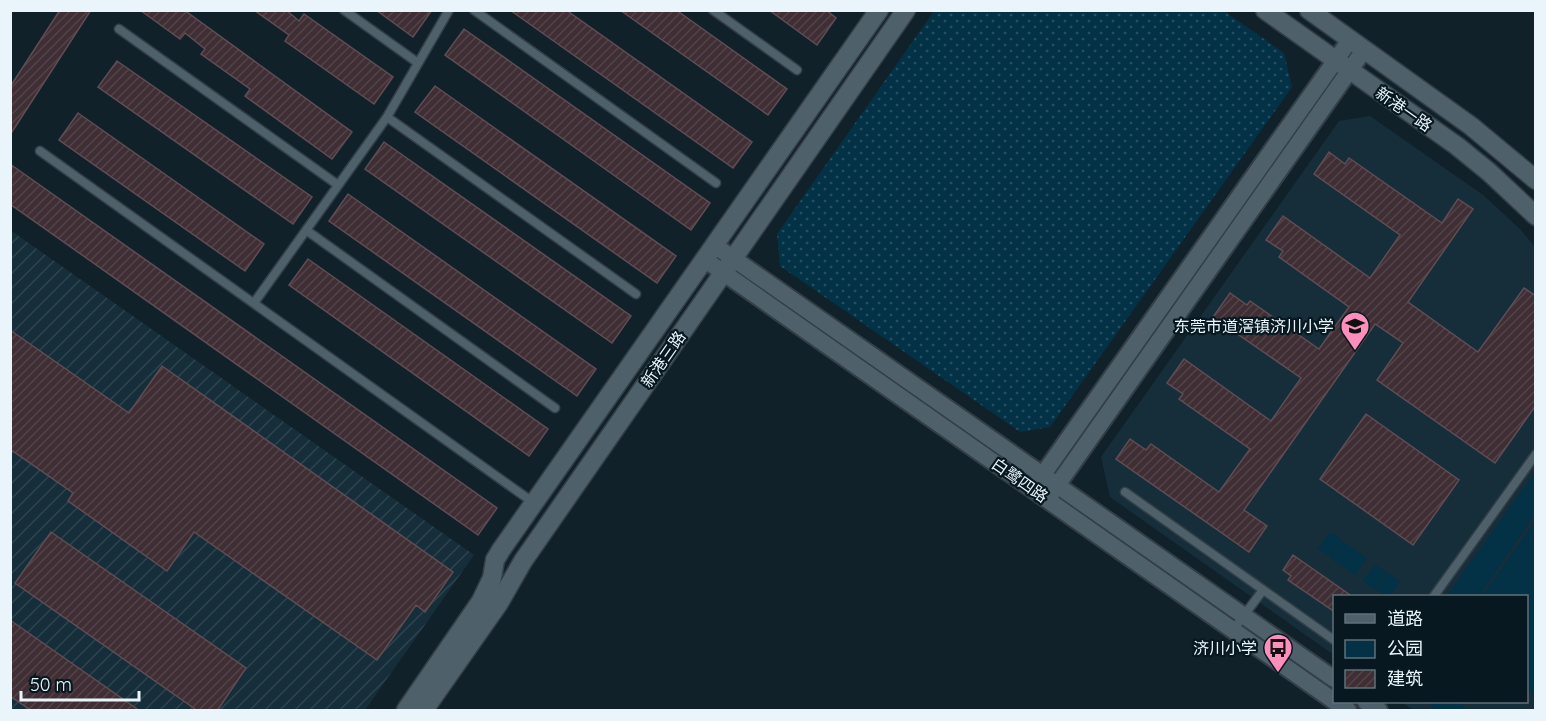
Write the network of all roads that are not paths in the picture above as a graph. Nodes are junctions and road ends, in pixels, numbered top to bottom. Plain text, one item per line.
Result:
1 (344, 10) edge
2 (448, 10) edge
3 (474, 10) edge
4 (713, 10) edge
5 (879, 10) edge
6 (906, 10) edge
7 (1265, 10) edge
8 (1309, 10) edge
9 (119, 29) dead end
10 (1357, 45) junction
11 (418, 63) junction
12 (1343, 66) junction
13 (797, 70) dead end
14 (387, 117) junction
15 (40, 151) dead end
16 (1531, 174) edge
17 (716, 183) dead end
18 (338, 185) junction
19 (1536, 216) edge
20 (306, 230) junction
21 (709, 252) junction
22 (728, 265) junction
23 (636, 294) dead end
24 (254, 303) junction
25 (555, 408) dead end
26 (1536, 454) edge
27 (1037, 482) junction
28 (1052, 492) junction
29 (1125, 492) dead end
30 (534, 503) junction
31 (1263, 590) junction
32 (1435, 595) edge
33 (1244, 616) junction
34 (1233, 630) junction
35 (1333, 639) edge
36 (1333, 678) edge
37 (1333, 700) edge
38 (406, 711) edge
39 (424, 711) edge

1 - 11 lane
2 - 11 lane
3 - 17 lane
4 - 13 lane
5 - 21 street, 新港三路
6 - 22 street, 新港三路
7 - 12 street, 新港一路
8 - 10 street, 新港一路
9 - 18 lane
10 - 12 street
10 - 16 street, 新港一路
11 - 14 lane
12 - 19 street, 新港一路
12 - 27 street
12 - 28 street
14 - 18 lane
14 - 23 lane
15 - 24 lane
18 - 20 lane
20 - 24 lane
20 - 25 lane
21 - 22 street, 白鹭四路
21 - 30 street, 新港三路
22 - 27 street, 白鹭四路
22 - 39 street, 新港三路
24 - 30 lane
26 - 32 lane
27 - 28 street, 白鹭四路
28 - 33 street, 白鹭四路
28 - 34 street, 白鹭四路
29 - 31 lane
30 - 38 street, 新港三路
31 - 33 lane
31 - 35 lane
33 - 34 lane
33 - 36 street, 白鹭四路
34 - 37 street, 白鹭四路

